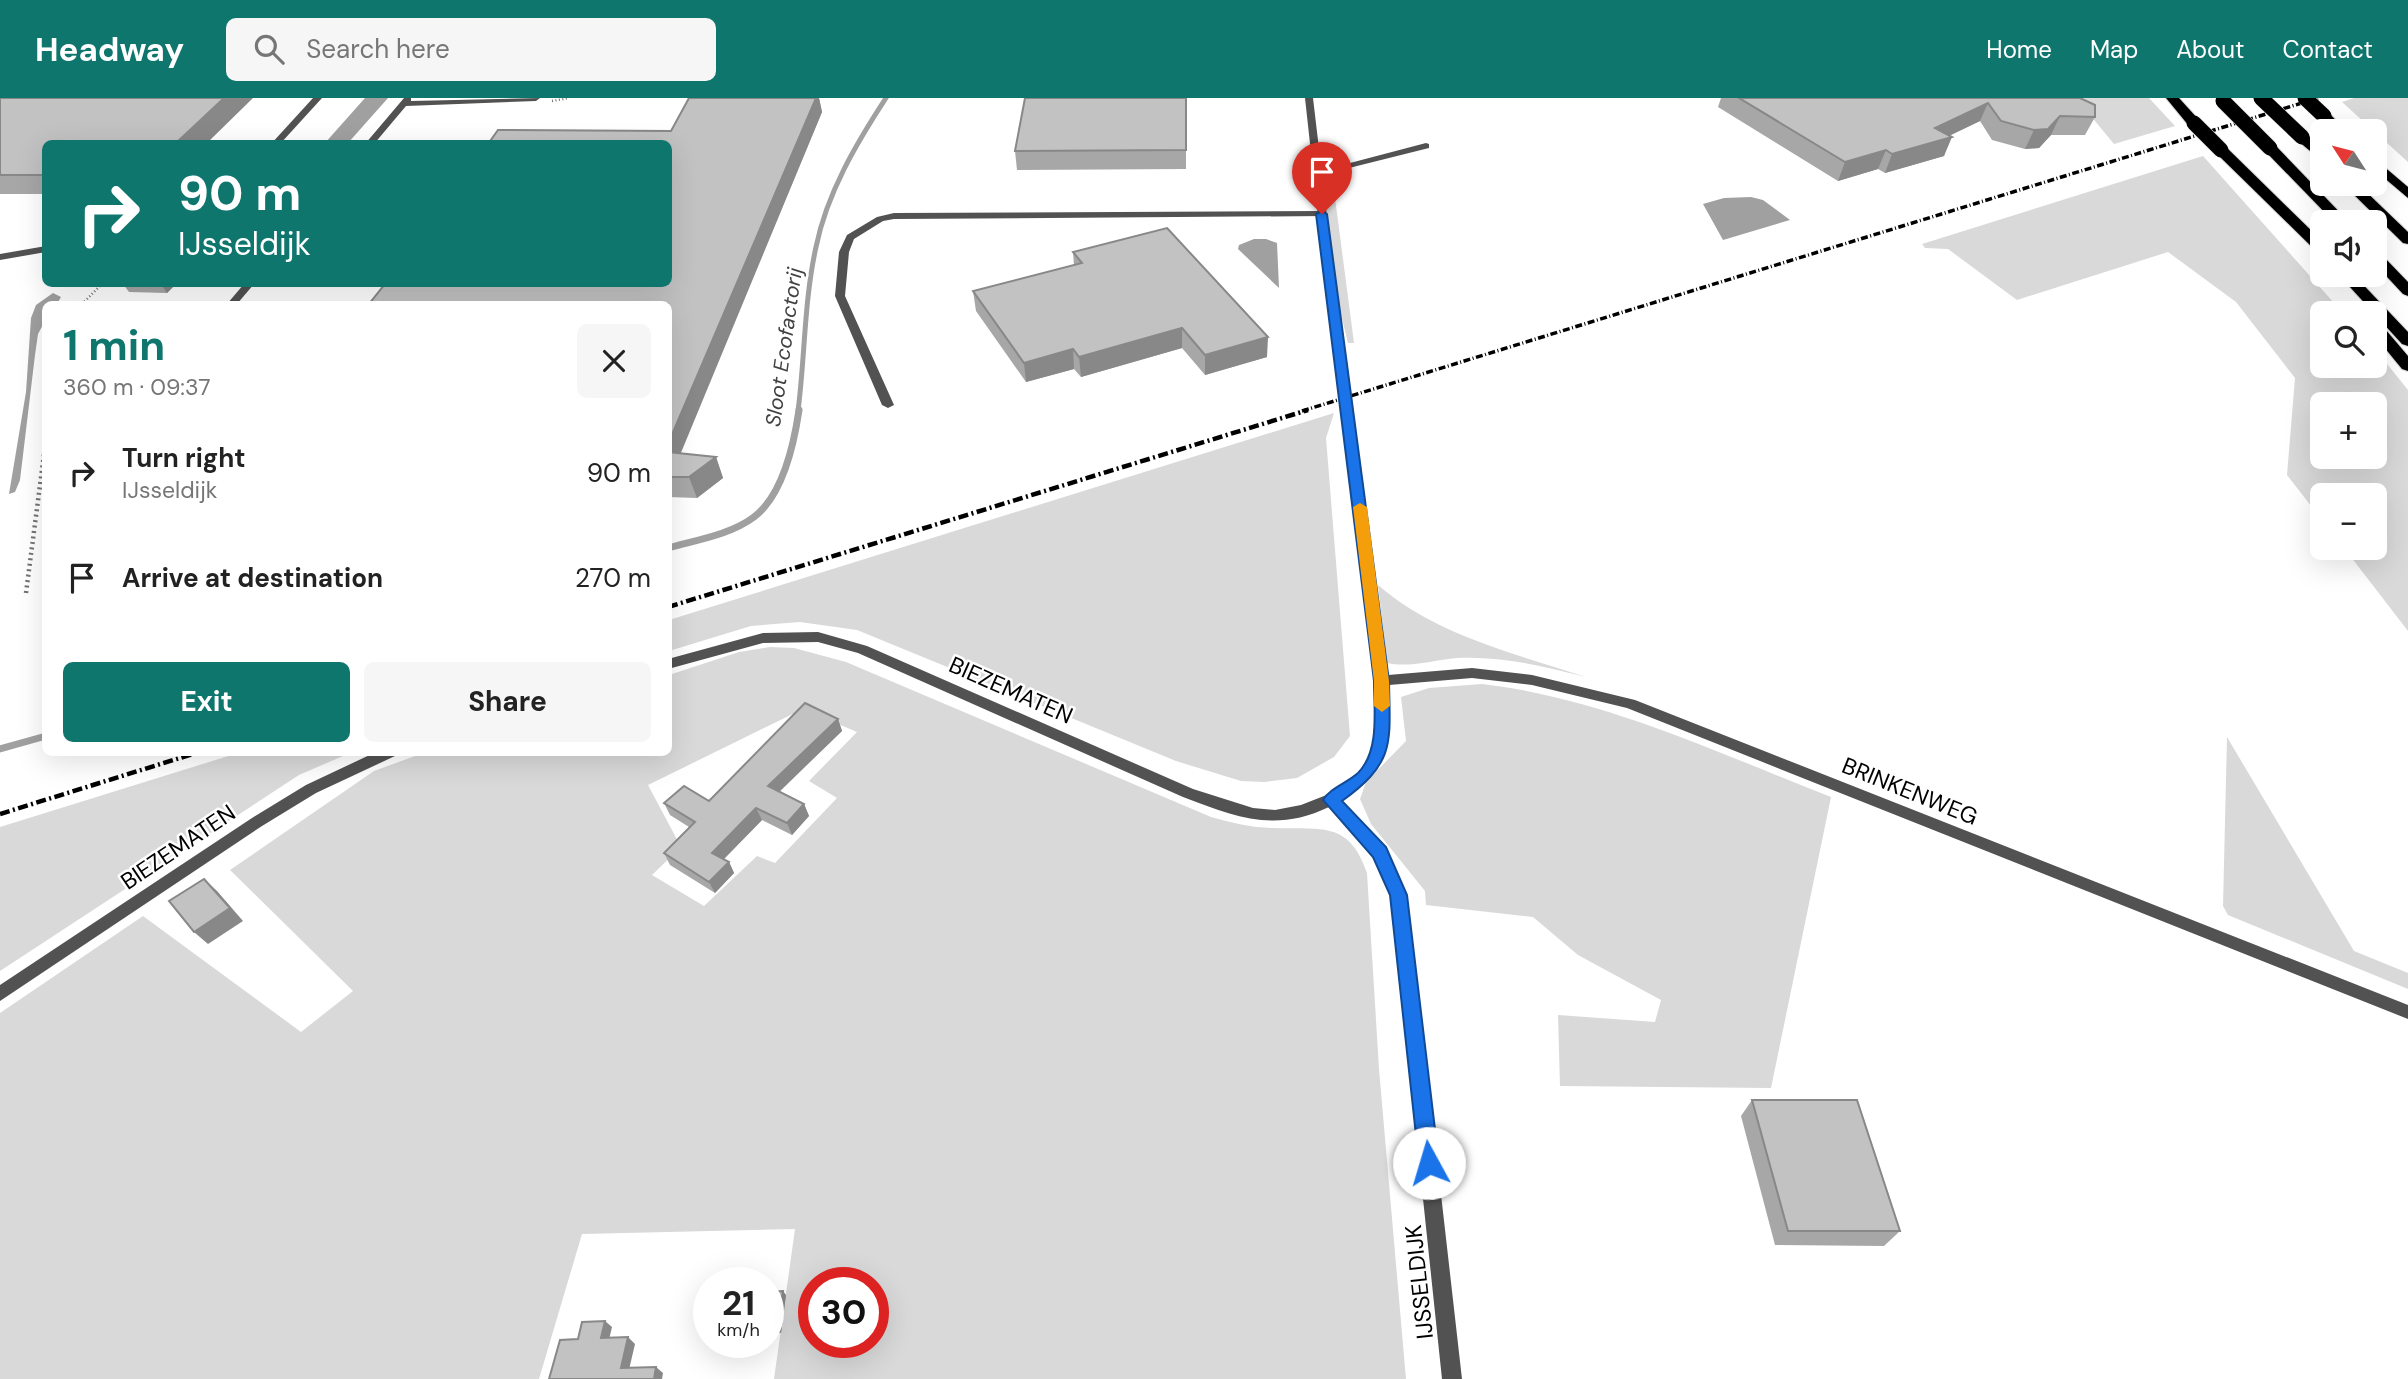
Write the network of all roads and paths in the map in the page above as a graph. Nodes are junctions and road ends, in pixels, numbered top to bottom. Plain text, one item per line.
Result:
1 (318, 98) edge
2 (536, 98) edge
3 (1309, 98) edge
4 (2172, 98) edge
5 (2261, 98) edge
6 (2305, 98) edge
7 (2222, 99) edge
8 (406, 101) edge
9 (2327, 119) edge
10 (279, 140) edge
11 (372, 140) edge
12 (2310, 145) edge
13 (1426, 146) dead end
14 (1317, 173) junction
15 (2387, 174) edge
16 (2408, 194) edge
17 (2362, 196) edge
18 (2330, 210) edge
19 (1322, 214) junction
20 (2310, 238) edge
21 (2408, 240) edge
22 (42, 250) edge
23 (0, 257) edge
24 (2387, 268) edge
25 (99, 287) edge
26 (246, 287) edge
27 (2357, 287) edge
28 (2408, 290) edge
29 (85, 301) edge
30 (235, 301) edge
31 (2387, 341) edge
32 (2408, 341) edge
33 (2408, 366) edge
34 (888, 405) dead end
35 (42, 470) edge
36 (26, 593) dead end
37 (672, 663) edge
38 (1382, 681) junction
39 (381, 756) edge
40 (1331, 800) junction
41 (0, 994) edge
42 (2408, 1012) edge
43 (1452, 1379) edge

1 - 10 street
2 - 8 street
3 - 14 street
4 - 20 highway, bridge
5 - 12 highway, bridge
6 - 9 highway, bridge
7 - 18 highway, bridge
8 - 11 street
13 - 14 street
14 - 19 street
15 - 16 highway
17 - 21 highway
19 - 34 street
19 - 38 street
22 - 23 street
24 - 28 highway
25 - 29 path
26 - 30 street
27 - 32 highway
31 - 33 highway
35 - 36 path
37 - 40 street, BIEZEMATEN
38 - 40 street
38 - 42 street, BRINKENWEG
39 - 41 street, BIEZEMATEN
40 - 43 street, IJSSELDIJK

